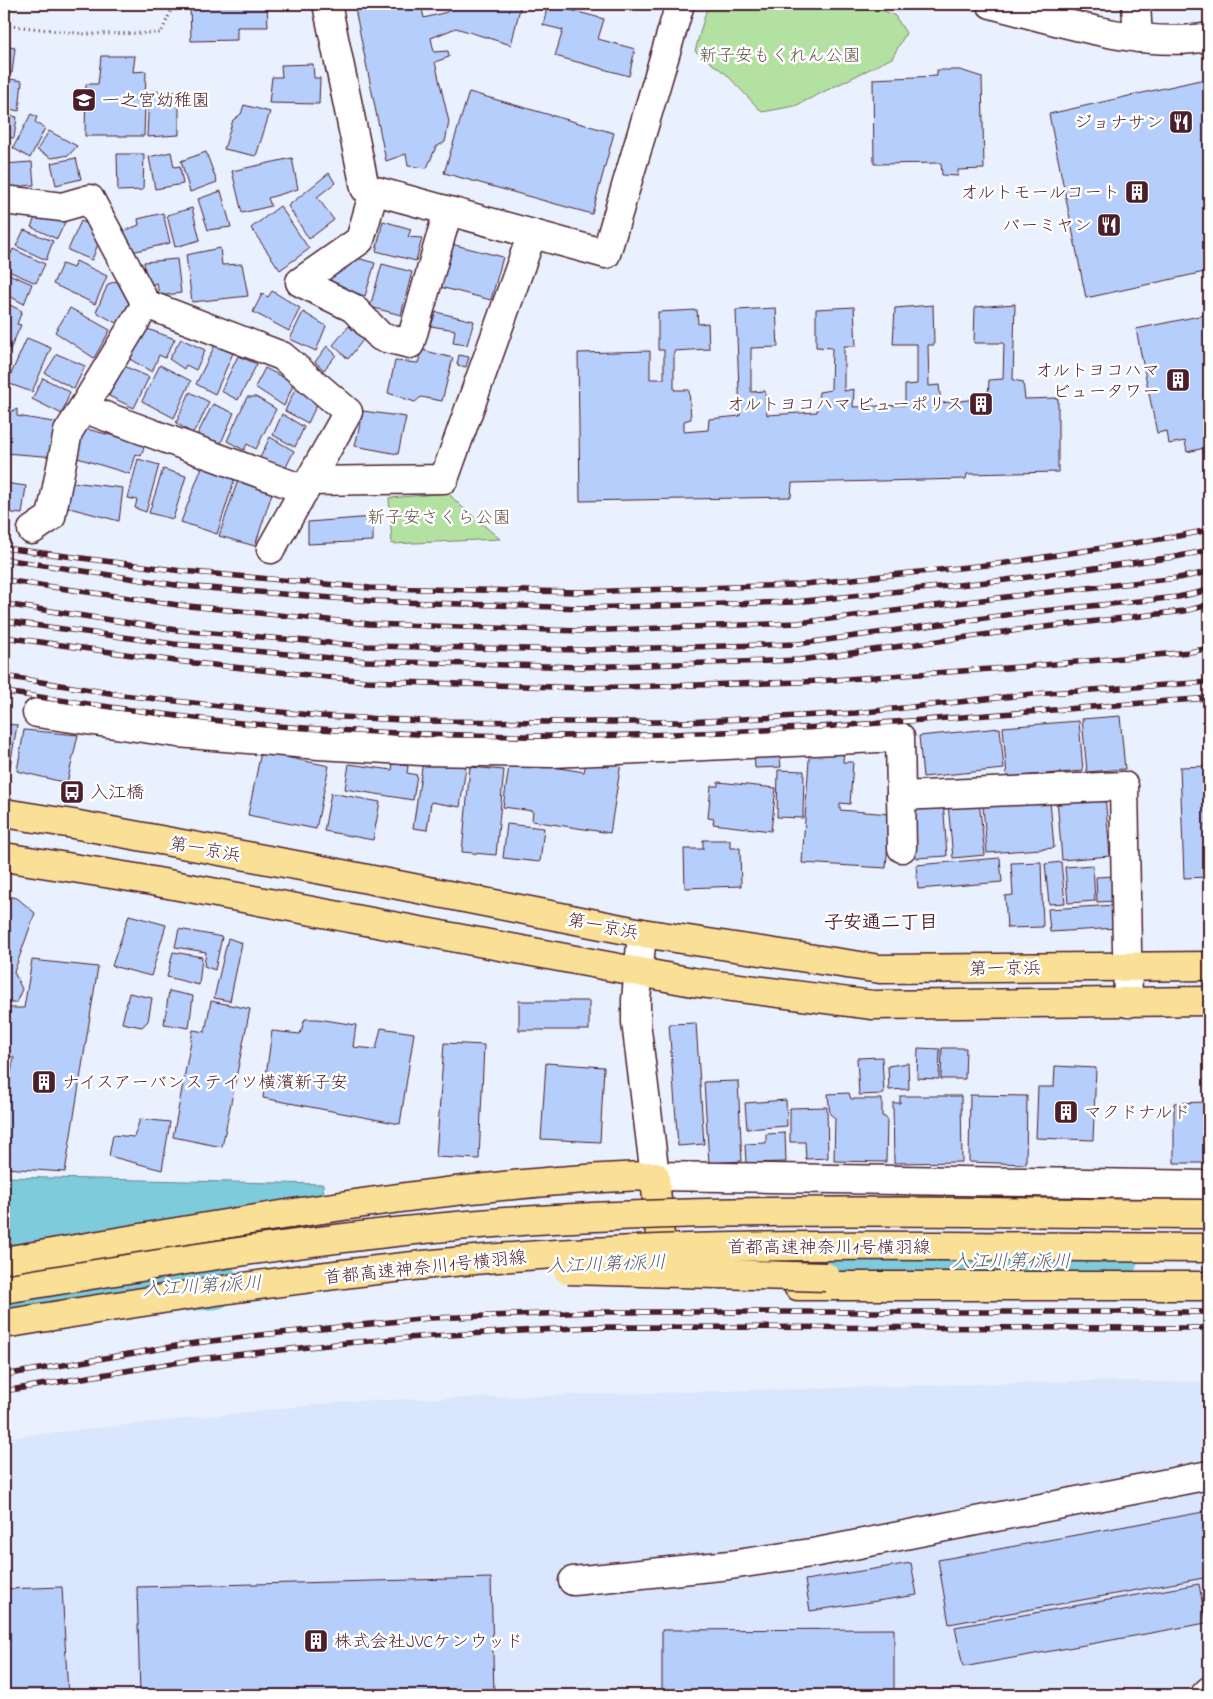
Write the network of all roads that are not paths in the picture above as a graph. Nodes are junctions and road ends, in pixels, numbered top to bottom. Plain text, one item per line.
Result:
1 (327, 4) edge
2 (680, 4) edge
3 (991, 4) edge
4 (1136, 4) edge
5 (1209, 37) edge
6 (1138, 38) junction
7 (374, 191) junction
8 (4, 200) edge
9 (448, 211) junction
10 (532, 234) junction
11 (146, 304) junction
12 (83, 408) junction
13 (307, 486) junction
14 (32, 530) dead end
15 (270, 549) dead end
16 (37, 713) dead end
17 (901, 796) junction
18 (4, 813) edge
19 (902, 848) dead end
20 (4, 857) edge
21 (642, 933) junction
22 (1209, 966) edge
23 (1127, 967) junction
24 (638, 972) junction
25 (1209, 1002) edge
26 (1128, 1003) junction
27 (655, 1176) junction
28 (1209, 1185) edge
29 (1209, 1214) edge
30 (1209, 1248) edge
31 (4, 1261) edge
32 (387, 1269) junction
33 (1209, 1278) edge
34 (1209, 1286) edge
35 (4, 1289) edge
36 (4, 1324) edge
37 (1209, 1475) edge
38 (573, 1582) dead end
39 (1209, 1691) edge
40 (1205, 1695) edge

1 - 7 street
2 - 10 street
3 - 6 street
4 - 6 street
5 - 6 street
7 - 9 street
7 - 9 street
8 - 11 street
9 - 10 street
10 - 13 street
11 - 12 street
11 - 13 street
12 - 13 street
12 - 14 street
13 - 15 street
16 - 17 street
17 - 19 street
17 - 23 street
18 - 21 highway, 第一京浜
20 - 24 highway, 第一京浜
21 - 23 highway, 第一京浜
21 - 24 street
22 - 23 highway, 第一京浜
23 - 26 street
24 - 26 highway, 第一京浜
24 - 27 street
25 - 26 highway, 第一京浜
27 - 28 street
27 - 31 highway
27 - 34 highway
29 - 35 highway, 首都高速神奈川1号横羽線, bridge
30 - 32 highway, 首都高速神奈川1号横羽線, bridge
32 - 33 highway, bridge
32 - 36 highway, 首都高速神奈川1号横羽線, bridge
37 - 38 street
39 - 40 street

